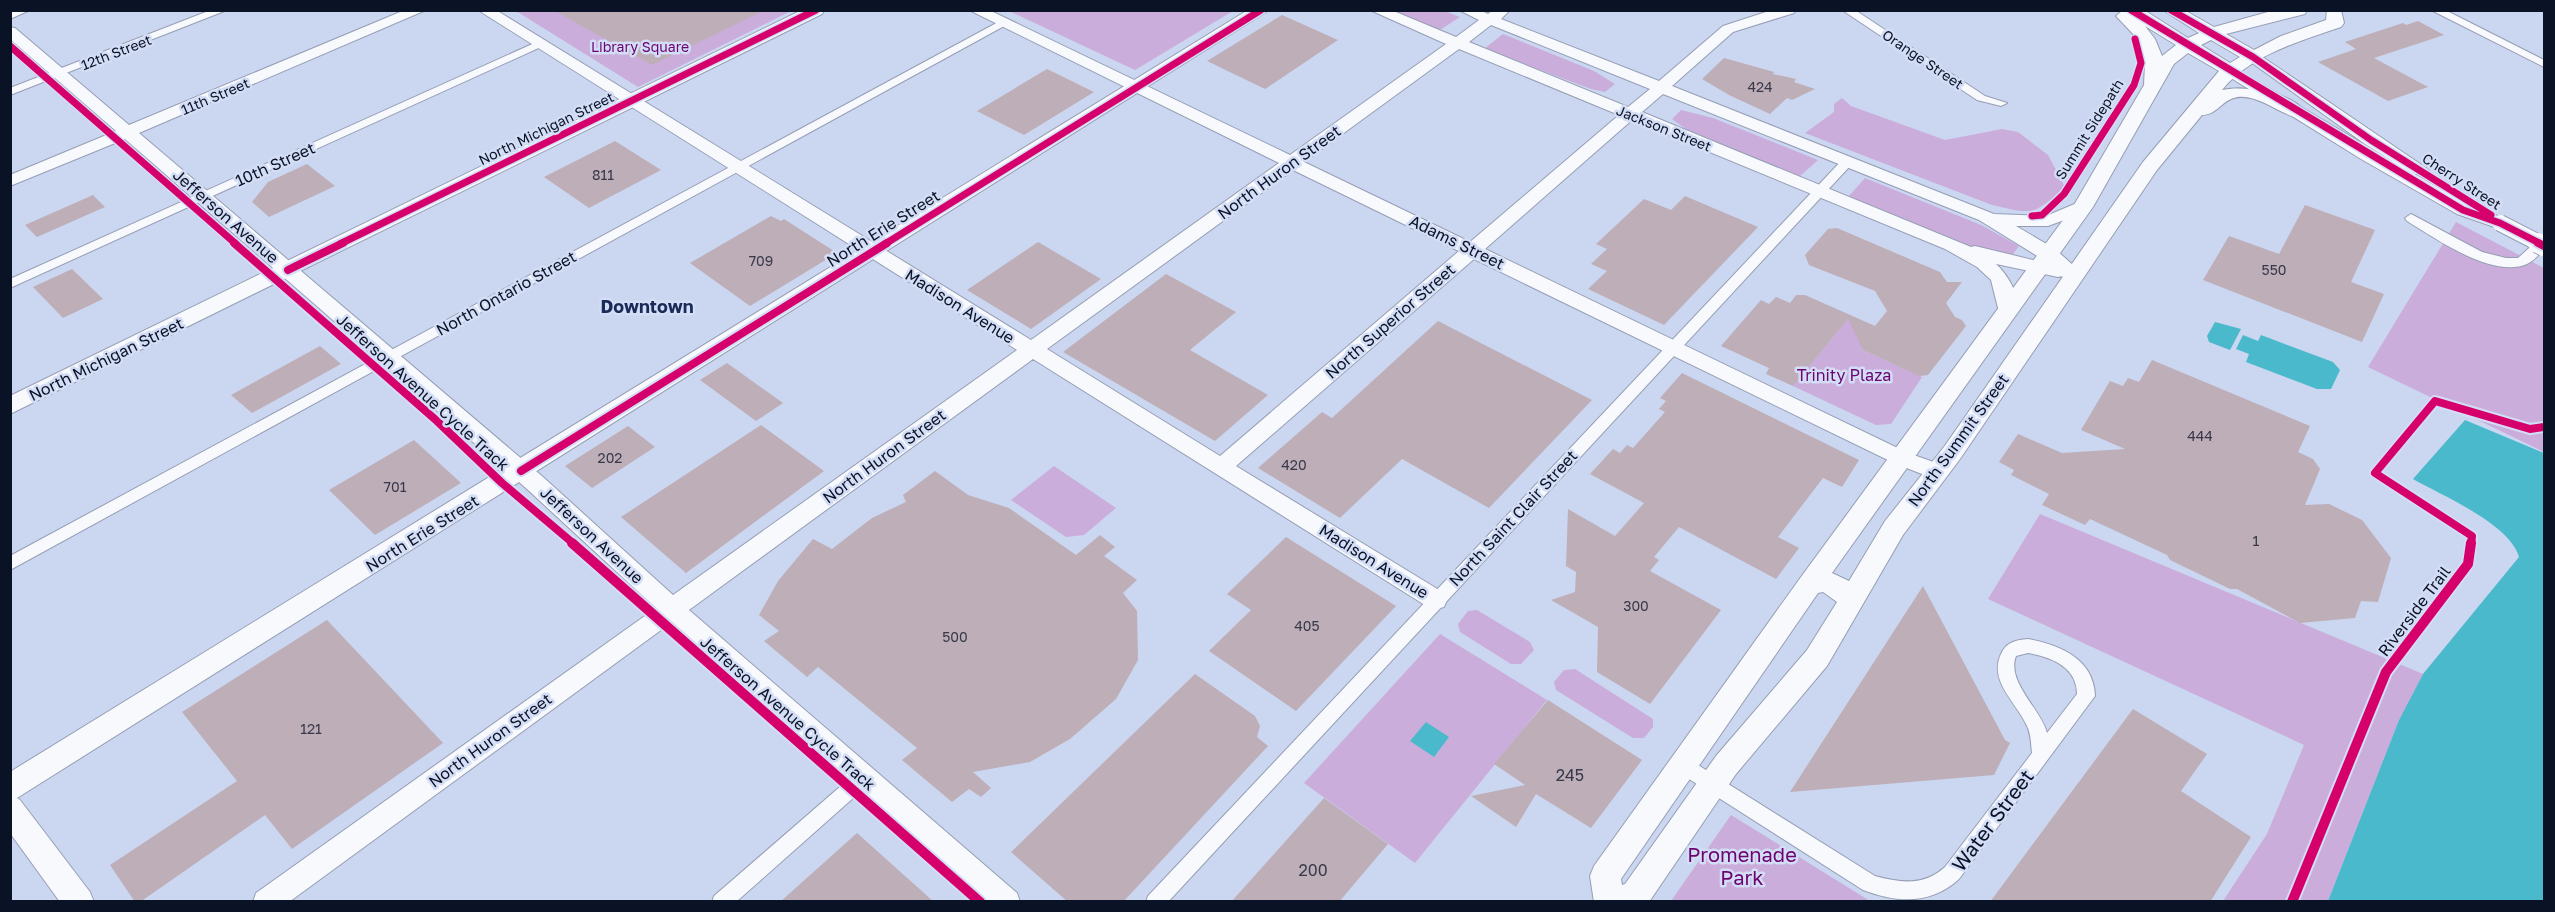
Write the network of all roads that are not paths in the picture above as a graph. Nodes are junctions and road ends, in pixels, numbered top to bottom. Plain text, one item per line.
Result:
1 (25, 10) edge
2 (222, 10) edge
3 (419, 10) edge
4 (485, 10) edge
5 (816, 10) edge
6 (976, 10) edge
7 (1261, 10) edge
8 (1377, 10) edge
9 (1466, 10) edge
10 (1789, 10) edge
11 (1847, 10) edge
12 (2118, 10) edge
13 (2131, 10) edge
14 (2171, 10) edge
15 (2310, 10) edge
16 (2436, 10) edge
17 (2292, 12) edge
18 (2338, 12) edge
19 (1496, 15) edge
20 (10, 16) edge
21 (1002, 23) junction
22 (10, 30) edge
23 (2213, 34) junction
24 (539, 44) junction
25 (1457, 44) junction
26 (2188, 45) junction
27 (2246, 53) junction
28 (2544, 64) edge
29 (2229, 70) junction
30 (60, 73) junction
31 (1138, 88) junction
32 (1660, 88) junction
33 (2153, 90) junction
34 (10, 93) edge
35 (632, 101) junction
36 (2001, 103) dead end
37 (2295, 111) junction
38 (1630, 114) junction
39 (2189, 118) junction
40 (128, 132) junction
41 (1292, 162) junction
42 (1847, 162) junction
43 (737, 165) junction
44 (10, 181) edge
45 (1819, 191) junction
46 (204, 197) junction
47 (2083, 207) junction
48 (1985, 216) junction
49 (2411, 218) dead end
50 (2500, 223) junction
51 (2544, 244) edge
52 (1951, 245) junction
53 (1473, 249) junction
54 (873, 252) junction
55 (2044, 260) junction
56 (288, 270) junction
57 (2074, 274) junction
58 (10, 284) edge
59 (2007, 312) junction
60 (1673, 347) junction
61 (1031, 350) junction
62 (389, 357) junction
63 (10, 406) edge
64 (1901, 458) junction
65 (1221, 467) junction
66 (521, 471) junction
67 (1937, 472) junction
68 (10, 564) edge
69 (1810, 584) junction
70 (1436, 600) junction
71 (1851, 600) junction
72 (671, 608) junction
73 (1738, 685) junction
74 (1775, 706) junction
75 (2041, 755) junction
76 (1684, 766) junction
77 (863, 778) junction
78 (1712, 785) junction
79 (10, 788) edge
80 (10, 809) edge
81 (1609, 901) edge
82 (79, 902) edge
83 (266, 902) edge
84 (721, 902) edge
85 (1007, 902) edge
86 (1155, 902) edge

1 - 20 street
2 - 30 street, 12th Street
3 - 40 street, 11th Street
4 - 24 street, Madison Avenue
5 - 35 main road, North Michigan Street
6 - 21 street, Adams Street
7 - 31 main road, North Erie Street
8 - 25 street, Jackson Street
9 - 19 street, Jackson Street
10 - 32 street, North Superior Street
11 - 36 street, Orange Street
12 - 33 main road
13 - 26 main road, Cherry Street
14 - 23 main road, Cherry Street
15 - 18 main road, North Summit Street
16 - 28 street
17 - 23 main road, North Summit Street
17 - 27 main road
18 - 27 main road, North Summit Street
19 - 25 street, North Huron Street
19 - 32 street, Jackson Street
21 - 31 street, Adams Street
21 - 43 street, North Ontario Street
22 - 30 street, Jefferson Avenue
23 - 26 main road, North Summit Street
23 - 27 main road, Cherry Street
24 - 35 street, Madison Avenue
24 - 46 street, 10th Street
25 - 38 street, Jackson Street
25 - 41 street, North Huron Street
26 - 29 main road, Cherry Street
26 - 33 main road, North Summit Street
27 - 29 main road, North Summit Street
27 - 50 street, Cherry Street
29 - 37 street, Cherry Street
29 - 39 main road, North Summit Street
30 - 34 street, 12th Street
30 - 40 street, Jefferson Avenue
31 - 41 street, Adams Street
31 - 54 main road, North Erie Street
32 - 38 street, North Superior Street
32 - 42 street, Jackson Street
33 - 47 main road, North Summit Street
35 - 43 street, Madison Avenue
35 - 56 main road, North Michigan Street
37 - 39 main road
37 - 50 street, Cherry Street
38 - 45 street, Jackson Street
38 - 53 street, North Superior Street
39 - 57 main road, North Summit Street
40 - 44 street, 11th Street
40 - 46 street, Jefferson Avenue
41 - 53 street, Adams Street
41 - 61 street, North Huron Street
42 - 45 street, North Saint Clair Street
42 - 48 street, Jackson Street
43 - 54 street, Madison Avenue
43 - 62 street, North Ontario Street
45 - 52 street, Jackson Street
45 - 60 street, North Saint Clair Street
46 - 56 street, Jefferson Avenue
46 - 58 street, 10th Street
47 - 48 street, Jackson Street
47 - 55 main road, North Summit Street
48 - 55 street, Jackson Street
49 - 51 street
50 - 51 street, bridge
52 - 55 street, Jackson Street
52 - 59 street, Jackson Street
53 - 60 street, Adams Street
53 - 65 street, North Superior Street
54 - 61 street, Madison Avenue
54 - 66 main road, North Erie Street
55 - 57 street, Jackson Street
55 - 59 main road, North Summit Street
56 - 62 street, Jefferson Avenue
56 - 63 main road, North Michigan Street
57 - 67 main road, North Summit Street
59 - 64 main road, North Summit Street
60 - 64 street, Adams Street
60 - 70 street, North Saint Clair Street
61 - 65 street, Madison Avenue
61 - 72 street, North Huron Street
62 - 66 street, Jefferson Avenue
62 - 68 street, North Ontario Street
64 - 67 street, Adams Street
64 - 69 main road, North Summit Street
65 - 70 street, Madison Avenue
66 - 72 street, Jefferson Avenue
66 - 79 main road, North Erie Street
67 - 71 main road, North Summit Street
69 - 71 main road
69 - 73 main road, North Summit Street
70 - 86 street, North Saint Clair Street
71 - 74 main road, North Summit Street
72 - 77 street, Jefferson Avenue
72 - 83 street, North Huron Street
73 - 74 main road
73 - 76 main road, North Summit Street
74 - 78 main road, North Summit Street
75 - 75 street, Water Street
75 - 78 street, Water Street
76 - 78 street
76 - 81 main road, North Summit Street
77 - 84 street
77 - 85 street, Jefferson Avenue
78 - 81 main road, North Summit Street
80 - 82 main road

